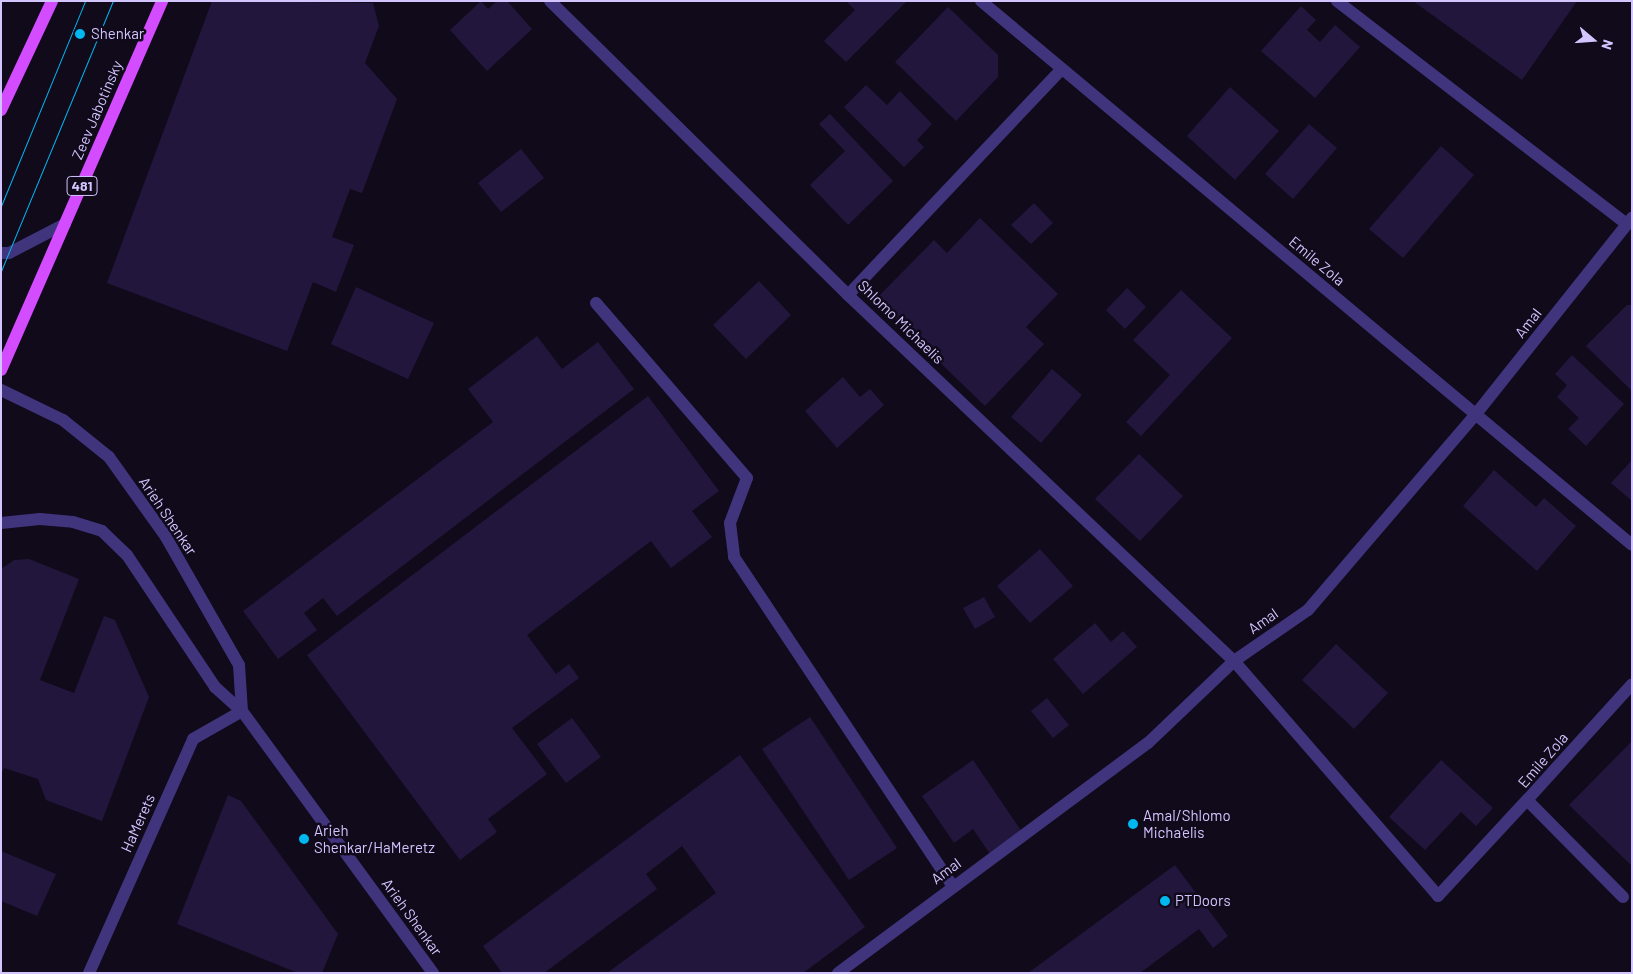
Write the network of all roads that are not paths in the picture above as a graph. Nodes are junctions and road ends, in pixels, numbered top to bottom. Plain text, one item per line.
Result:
1 (52, 1) edge
2 (162, 1) edge
3 (550, 1) edge
4 (981, 1) edge
5 (1337, 1) edge
6 (1062, 69) junction
7 (18, 73) junction
8 (1, 89) edge
9 (1, 110) edge
10 (1630, 223) edge
11 (65, 224) junction
12 (1, 253) edge
13 (848, 295) junction
14 (596, 304) dead end
15 (1, 370) edge
16 (1, 390) edge
17 (1476, 414) junction
18 (1, 522) edge
19 (1632, 545) edge
20 (1234, 661) junction
21 (1632, 684) edge
22 (242, 711) junction
23 (1527, 800) junction
24 (952, 885) junction
25 (1623, 897) dead end
26 (89, 973) edge
27 (432, 973) edge
28 (838, 973) edge

1 - 7 main road
2 - 11 main road, Zeev Jabotinsky / 481
3 - 13 street, Shlomo Michaelis
4 - 6 street, Emile Zola
5 - 10 street
6 - 13 street
6 - 17 street, Emile Zola
7 - 8 main road
7 - 9 main road
10 - 17 street, Amal
11 - 12 street
11 - 15 main road, Zeev Jabotinsky / 481
13 - 20 street, Shlomo Michaelis
14 - 24 street
16 - 22 street, Arieh Shenkar
17 - 19 street, Emile Zola
17 - 20 street, Amal
18 - 22 street, Arieh Shenkar
20 - 23 street, Shlomo Michaelis
20 - 24 street, Amal
21 - 23 street, Emile Zola
22 - 26 street, HaMerets
22 - 27 street, Arieh Shenkar
23 - 25 street, Emile Zola
24 - 28 street, Amal

